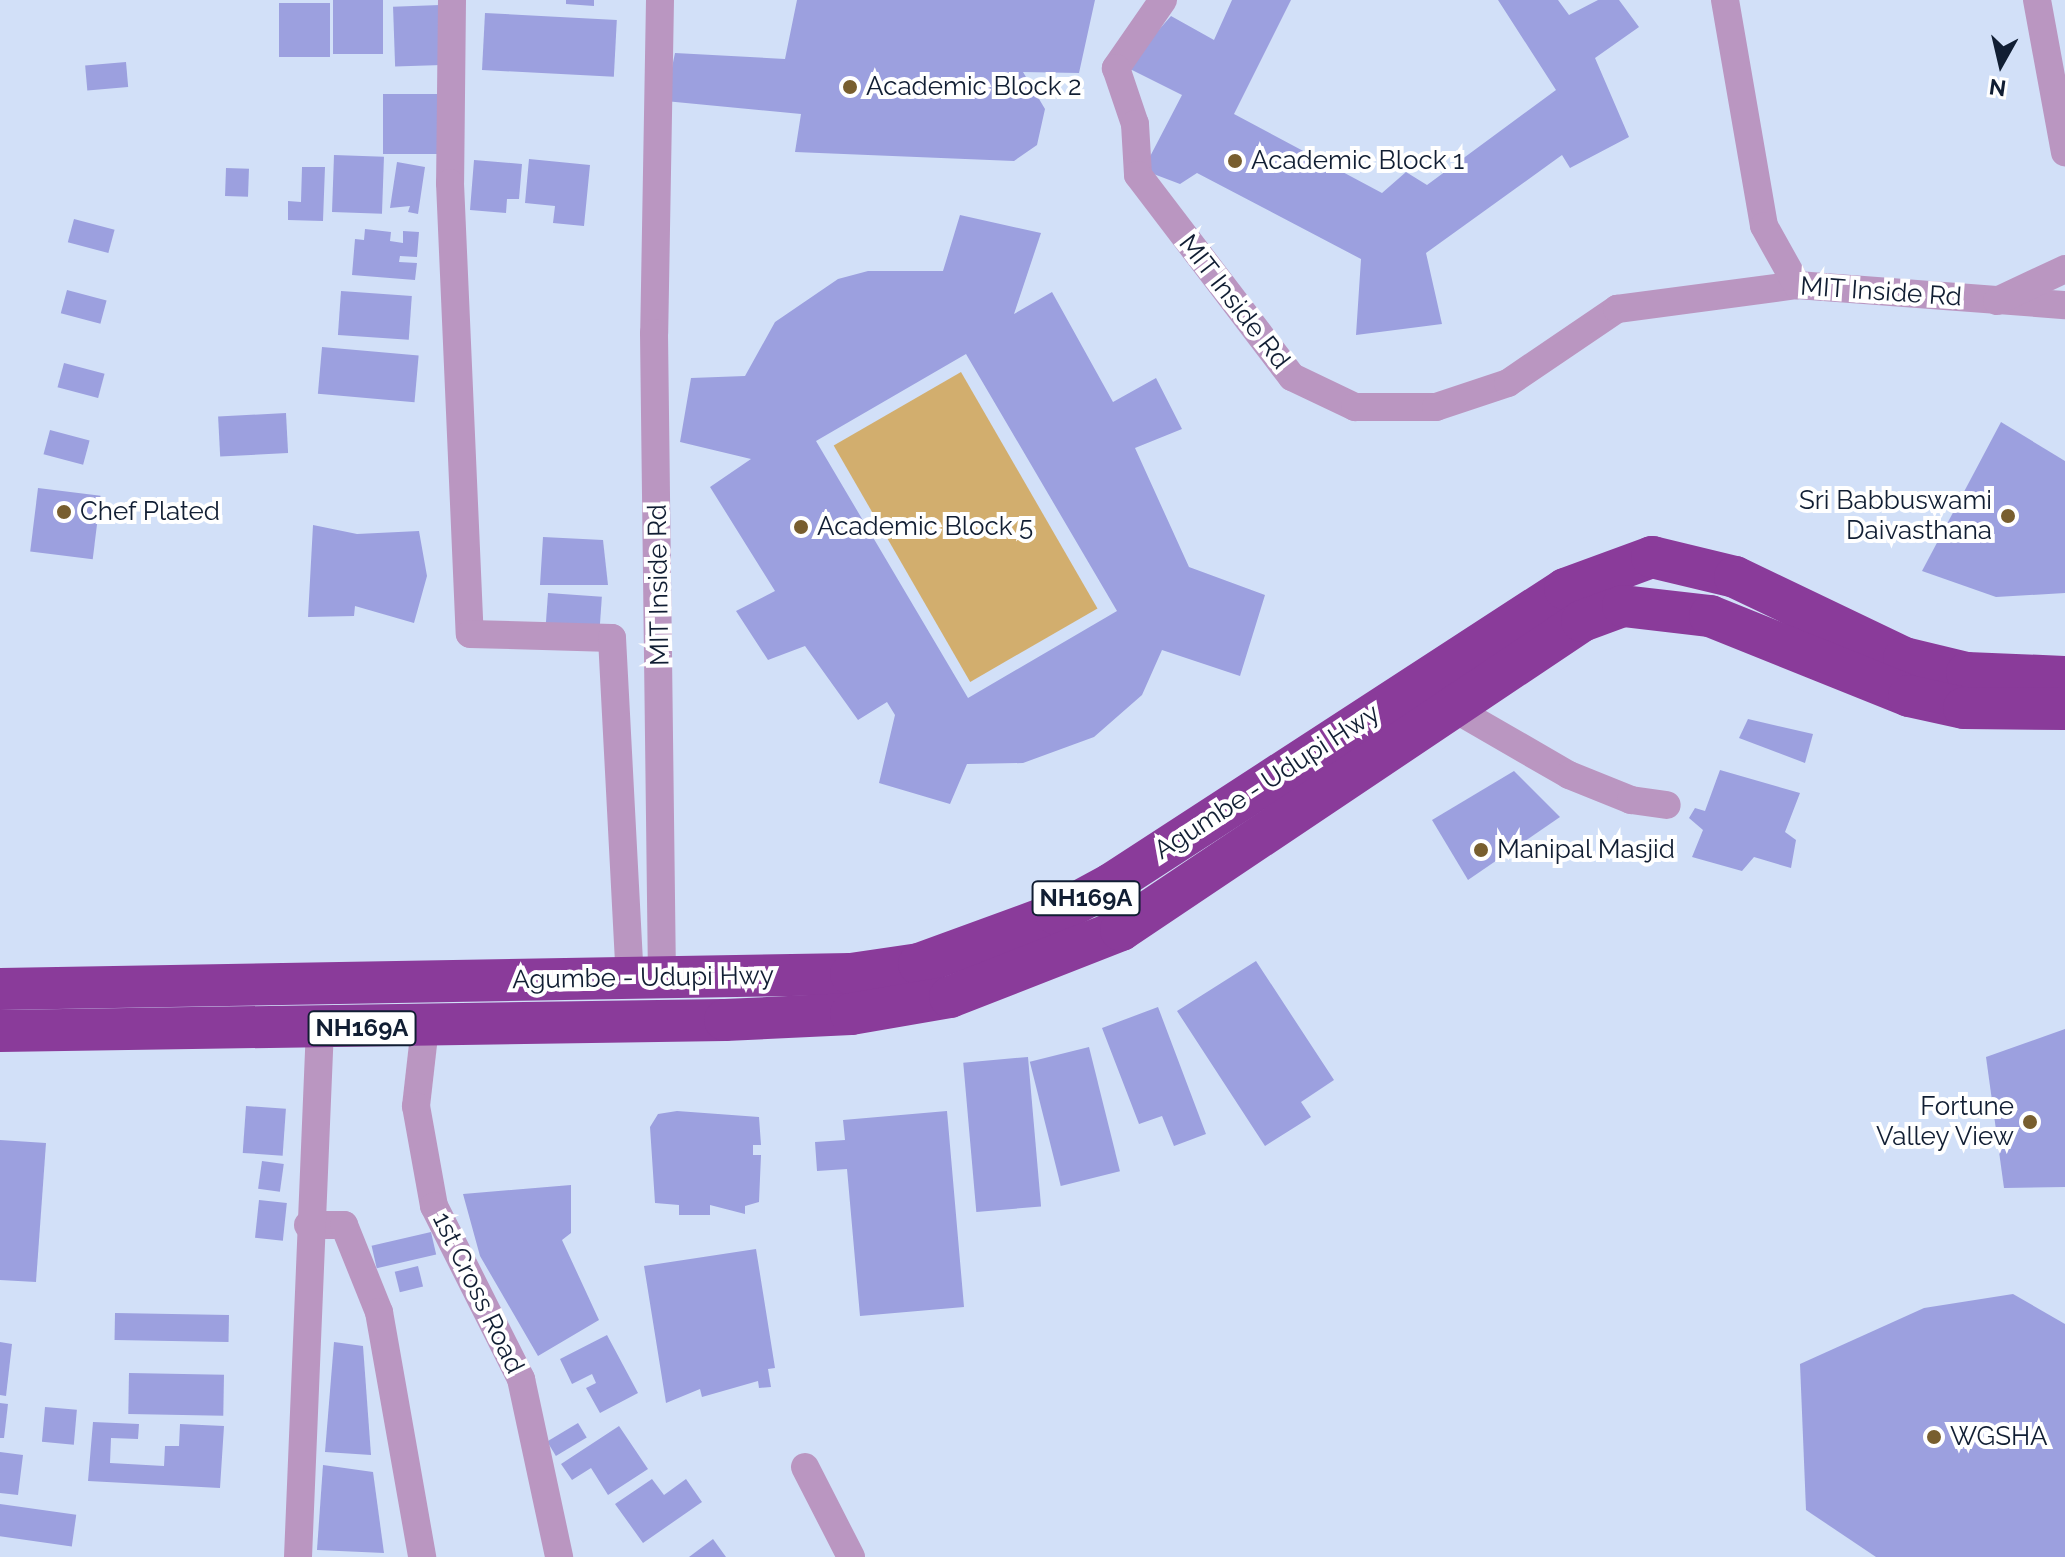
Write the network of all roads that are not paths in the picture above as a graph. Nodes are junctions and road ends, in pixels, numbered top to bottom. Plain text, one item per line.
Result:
1 (452, 0) edge
2 (660, 0) edge
3 (1163, 0) edge
4 (1725, 0) edge
5 (2037, 0) edge
6 (2065, 152) edge
7 (2065, 269) edge
8 (1797, 285) junction
9 (1993, 303) junction
10 (2065, 305) edge
11 (2065, 677) edge
12 (1453, 708) junction
13 (2065, 709) edge
14 (1667, 805) dead end
15 (646, 978) junction
16 (0, 989) edge
17 (425, 1027) junction
18 (320, 1028) junction
19 (0, 1031) edge
20 (308, 1225) junction
21 (805, 1467) dead end
22 (298, 1557) edge
23 (422, 1557) edge
24 (559, 1557) edge
25 (851, 1557) edge

1 - 15 street
2 - 15 street, MIT Inside Rd
3 - 8 street, MIT Inside Rd
4 - 8 street
5 - 6 street
7 - 9 street, MIT Inside Rd
8 - 9 street, MIT Inside Rd
9 - 10 street, MIT Inside Rd
11 - 15 highway, Agumbe - Udupi Hwy / NH169A
12 - 13 highway, Agumbe - Udupi Hwy / NH169A
12 - 14 street
12 - 17 highway, Agumbe - Udupi Hwy / NH169A
15 - 16 highway, Agumbe - Udupi Hwy / NH169A
17 - 18 highway, NH169A
17 - 24 street, 1st Cross Road
18 - 19 highway, NH169A
18 - 20 street
20 - 22 street
20 - 23 street
21 - 25 street

